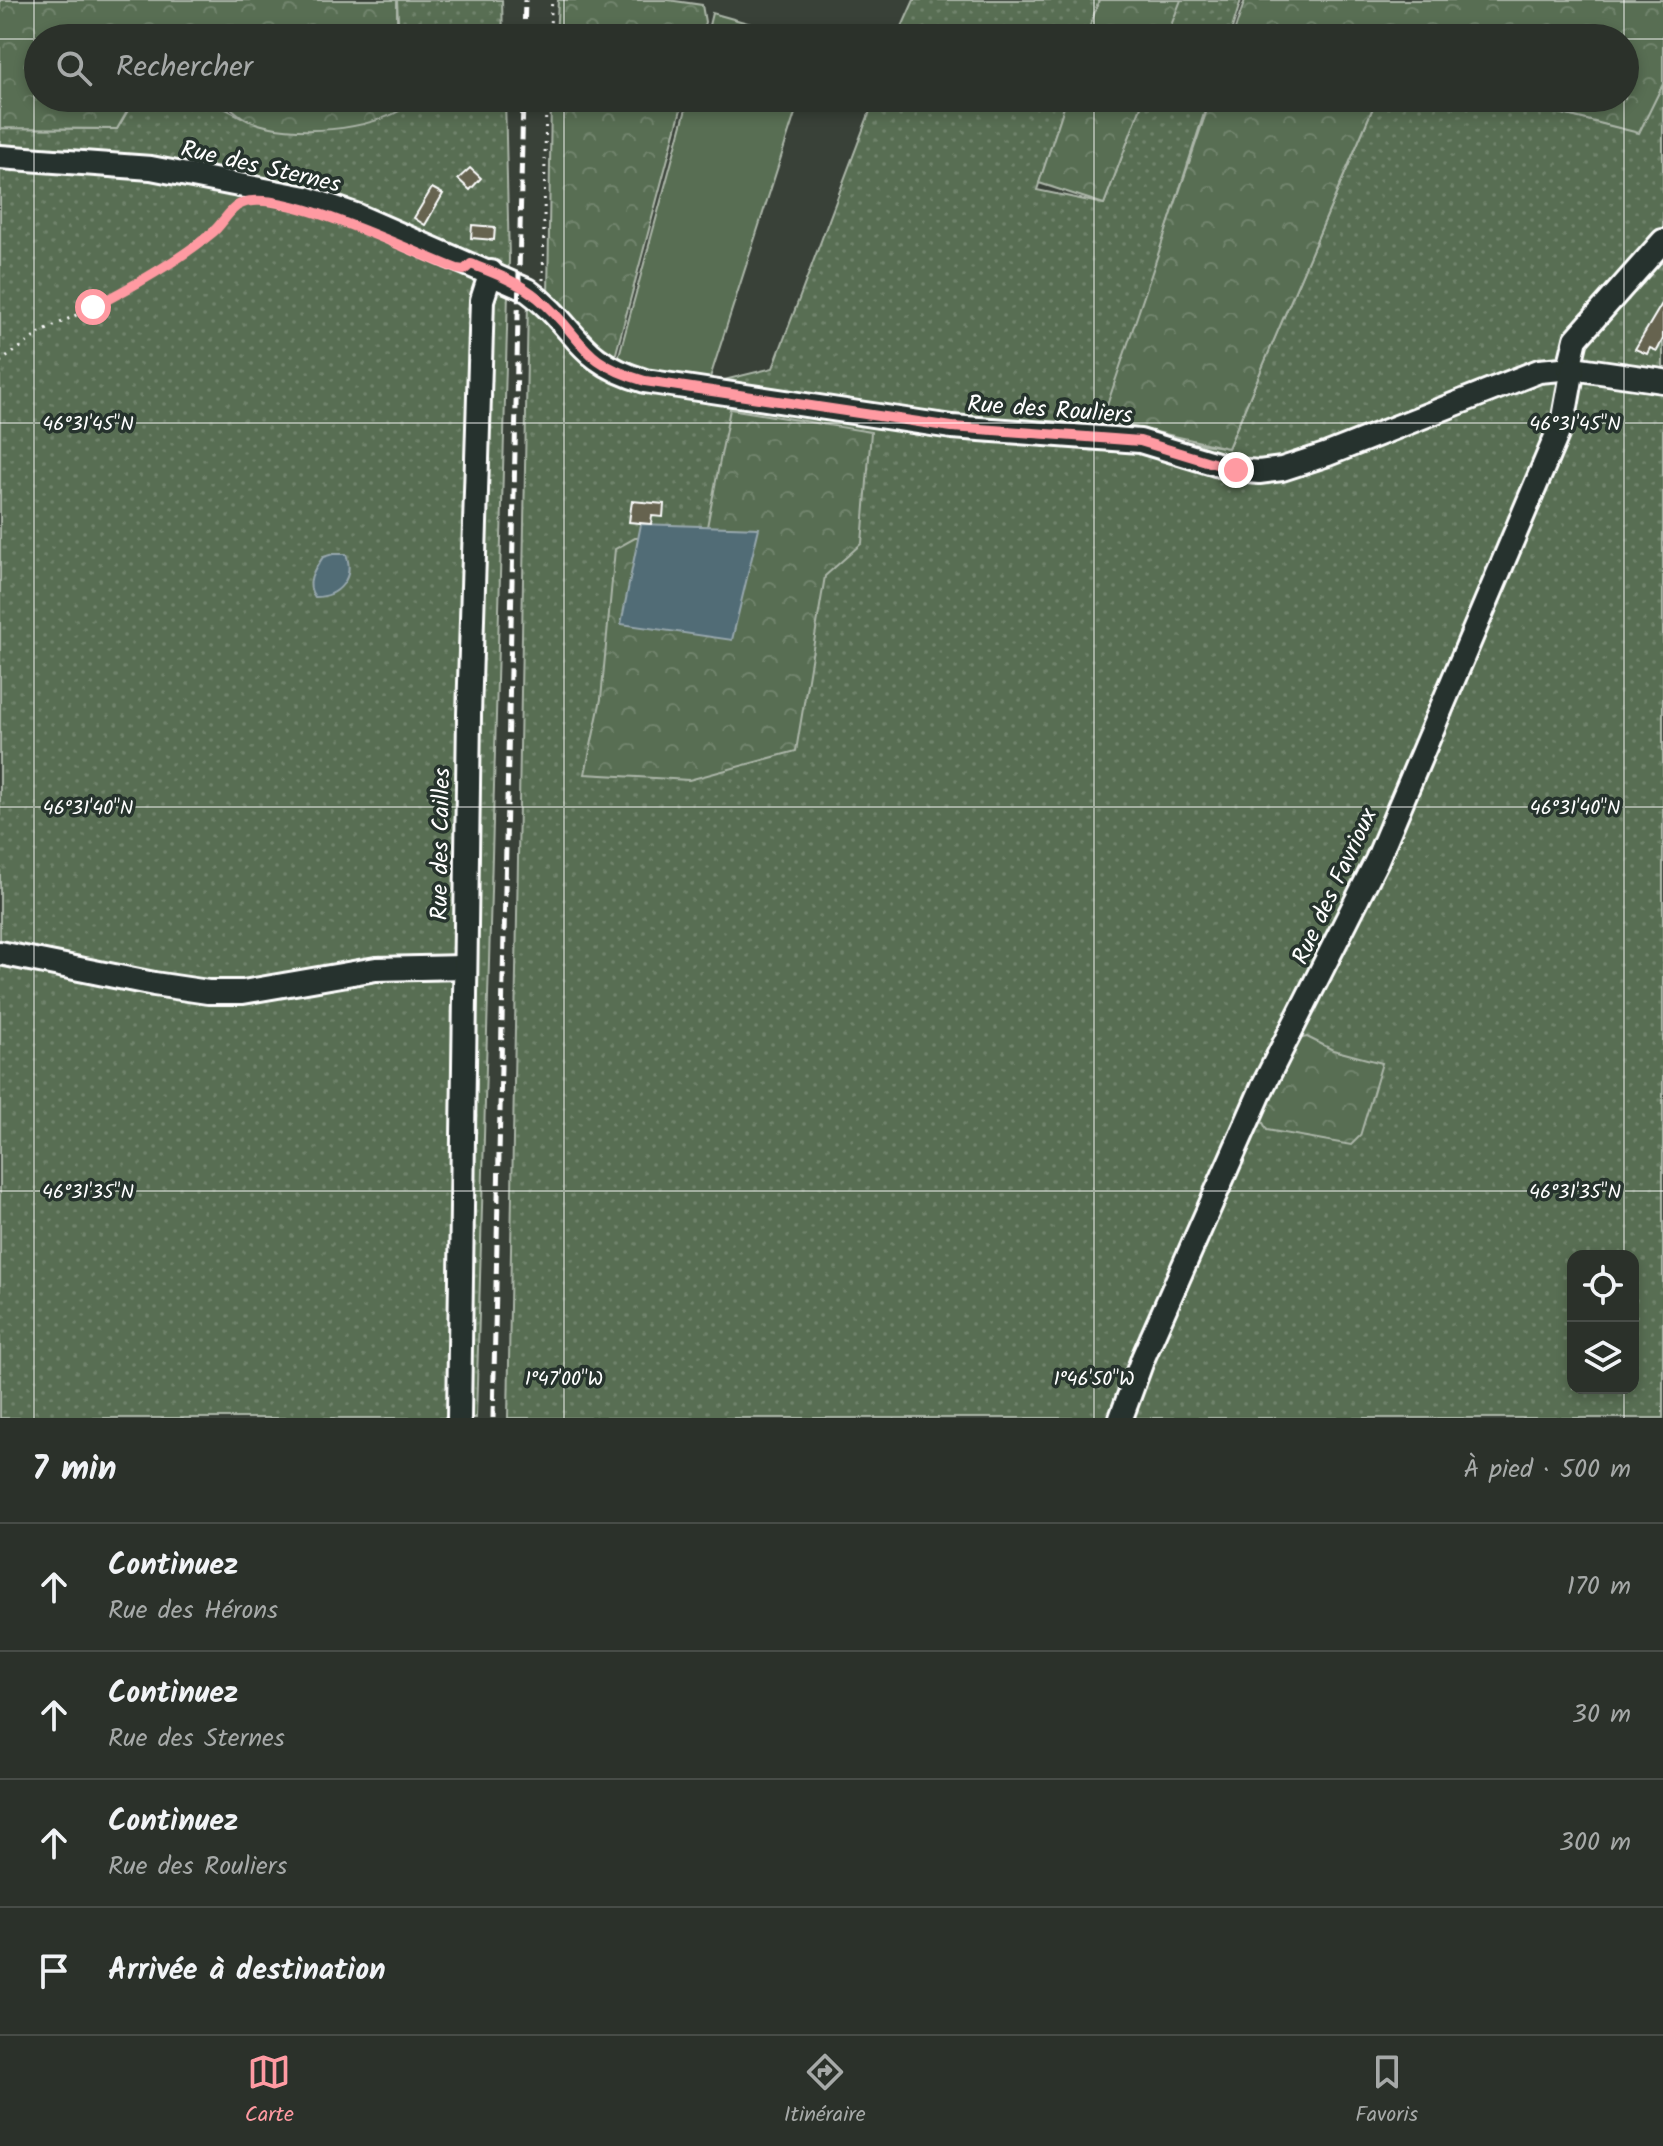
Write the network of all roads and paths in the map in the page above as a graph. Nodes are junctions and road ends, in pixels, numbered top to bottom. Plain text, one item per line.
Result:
1 (552, 0) edge
2 (550, 24) edge
3 (546, 112) edge
4 (0, 157) edge
5 (246, 201) dead end
6 (1663, 241) edge
7 (491, 272) junction
8 (540, 300) junction
9 (0, 362) edge
10 (1571, 368) junction
11 (1663, 381) edge
12 (0, 953) edge
13 (464, 967) junction
14 (459, 1418) edge
15 (1121, 1418) edge

1 - 2 path
3 - 8 path
4 - 7 street, Rue des Sternes
5 - 9 path
6 - 10 street, Rue des Favrioux
7 - 8 street, Rue des Sternes
7 - 13 street, Rue des Cailles
8 - 10 street, Rue des Rouliers
10 - 11 street, Rue des Rouliers
10 - 15 street, Rue des Favrioux
12 - 13 street
13 - 14 street, Rue des Cailles

